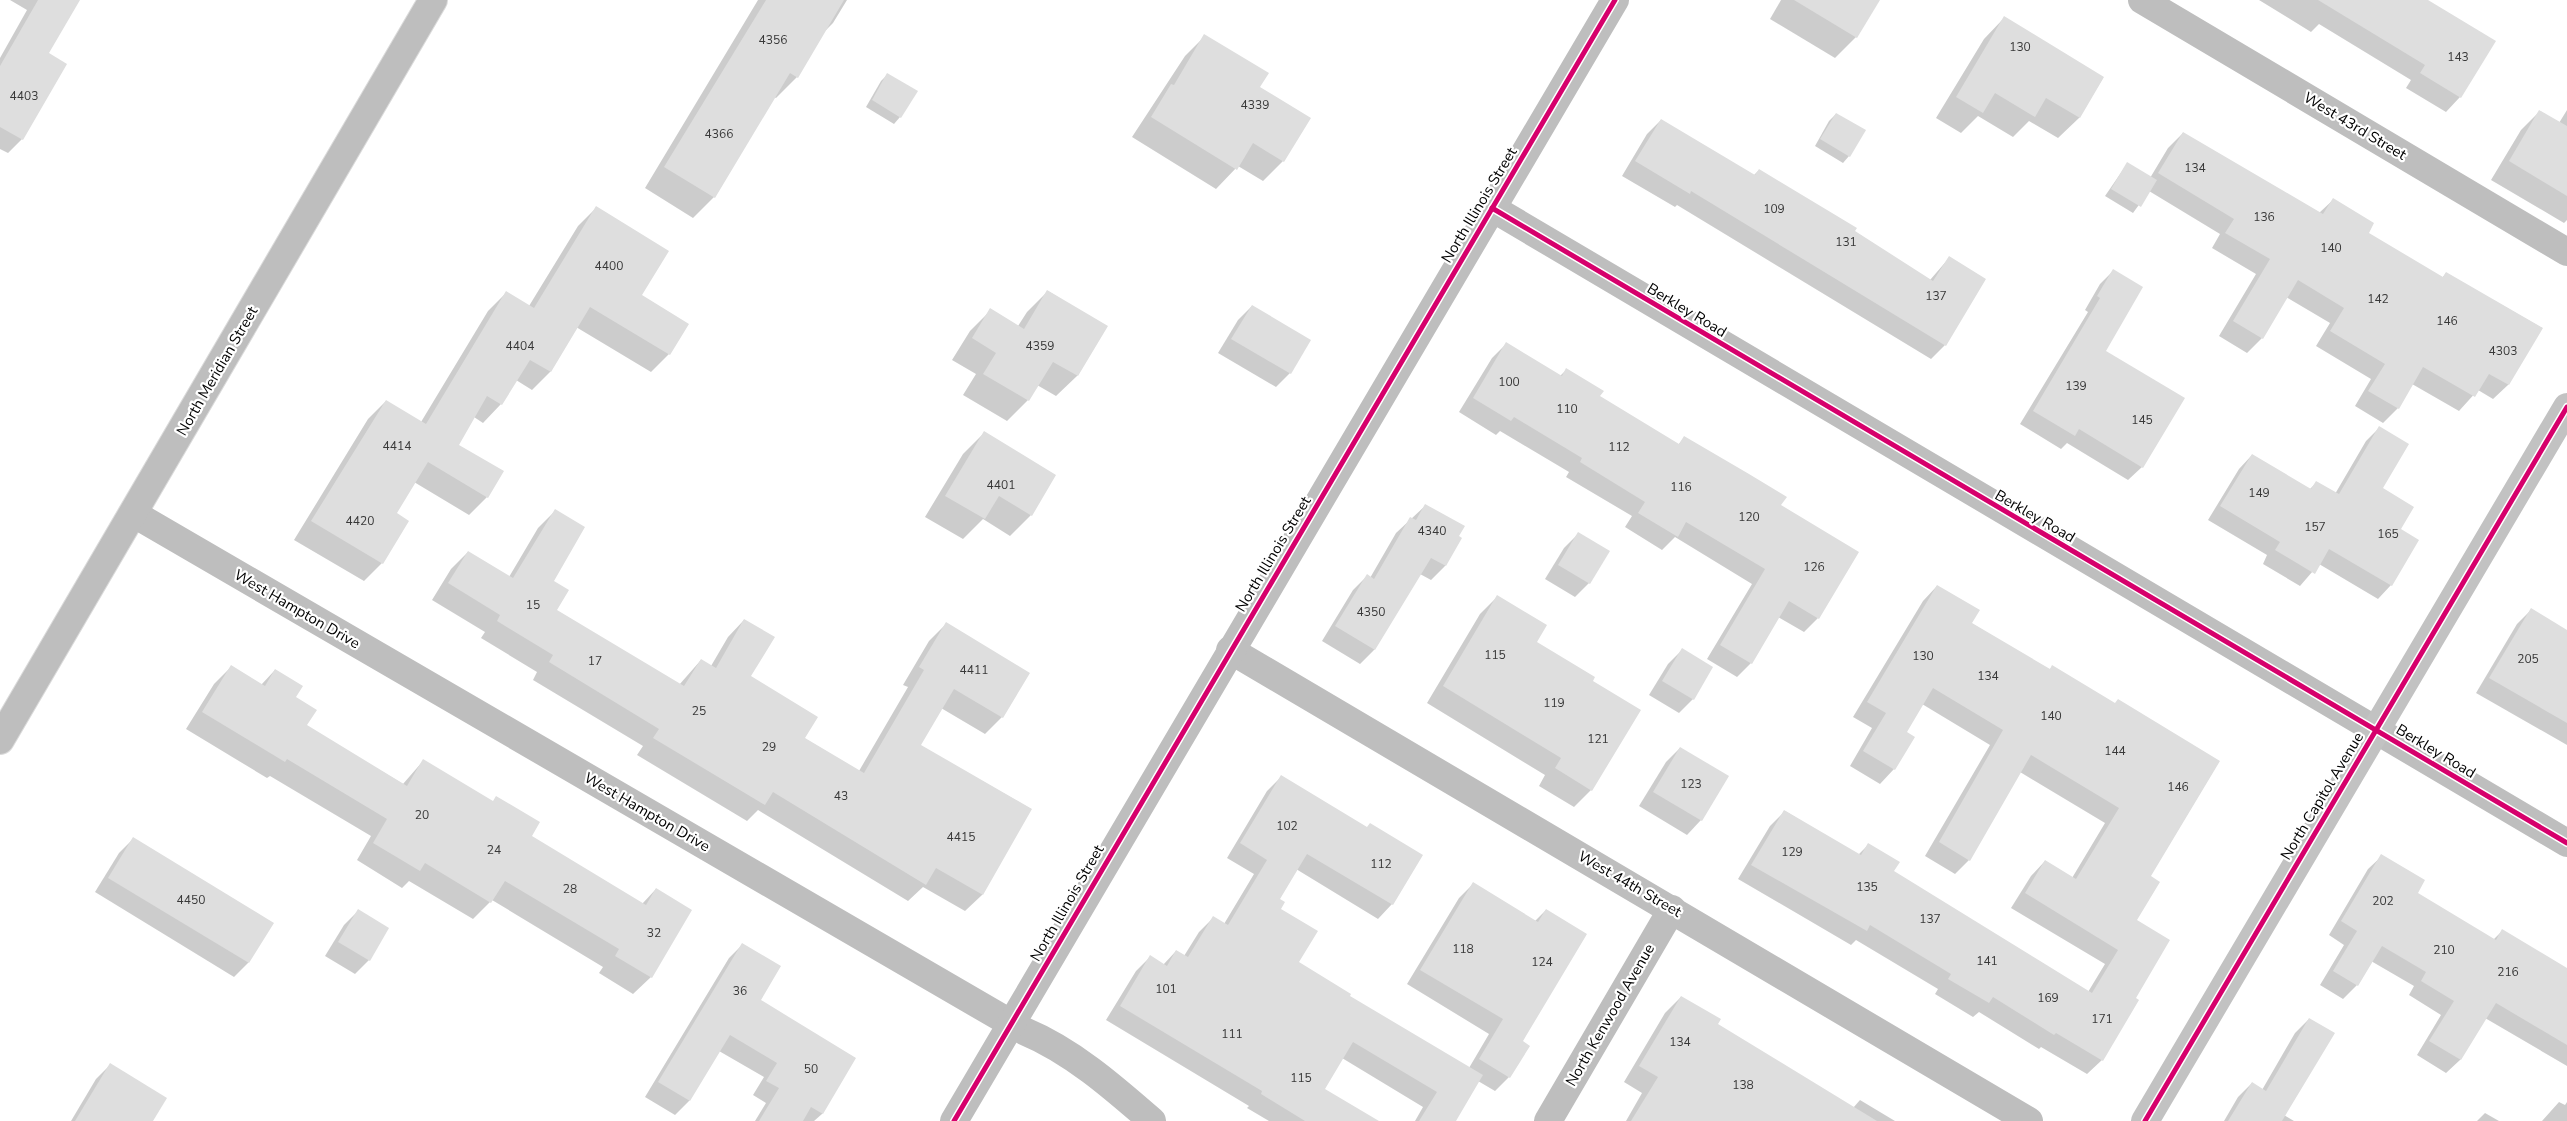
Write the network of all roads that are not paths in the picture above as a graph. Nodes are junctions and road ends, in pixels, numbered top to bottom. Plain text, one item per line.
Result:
1 (434, 0) edge
2 (1615, 0) edge
3 (2142, 0) edge
4 (1492, 208) junction
5 (2567, 252) edge
6 (2567, 407) edge
7 (134, 514) junction
8 (1230, 650) junction
9 (2376, 730) junction
10 (0, 740) edge
11 (2567, 844) edge
12 (1672, 909) junction
13 (1011, 1023) junction
14 (954, 1121) edge
15 (1152, 1121) edge
16 (1548, 1121) edge
17 (2029, 1121) edge
18 (2145, 1121) edge

1 - 7 street, North Meridian Street
2 - 4 street, North Illinois Street
3 - 5 street, West 43rd Street
4 - 8 street, North Illinois Street
4 - 9 street, Berkley Road
6 - 9 main road, North Capitol Avenue
7 - 10 street, North Meridian Street
7 - 13 street, West Hampton Drive
8 - 12 street, West 44th Street
8 - 13 street, North Illinois Street
9 - 11 street, Berkley Road
9 - 18 main road, North Capitol Avenue
12 - 16 street, North Kenwood Avenue
12 - 17 street, West 44th Street
13 - 14 street, North Illinois Street
13 - 15 street, West Hampton Drive

